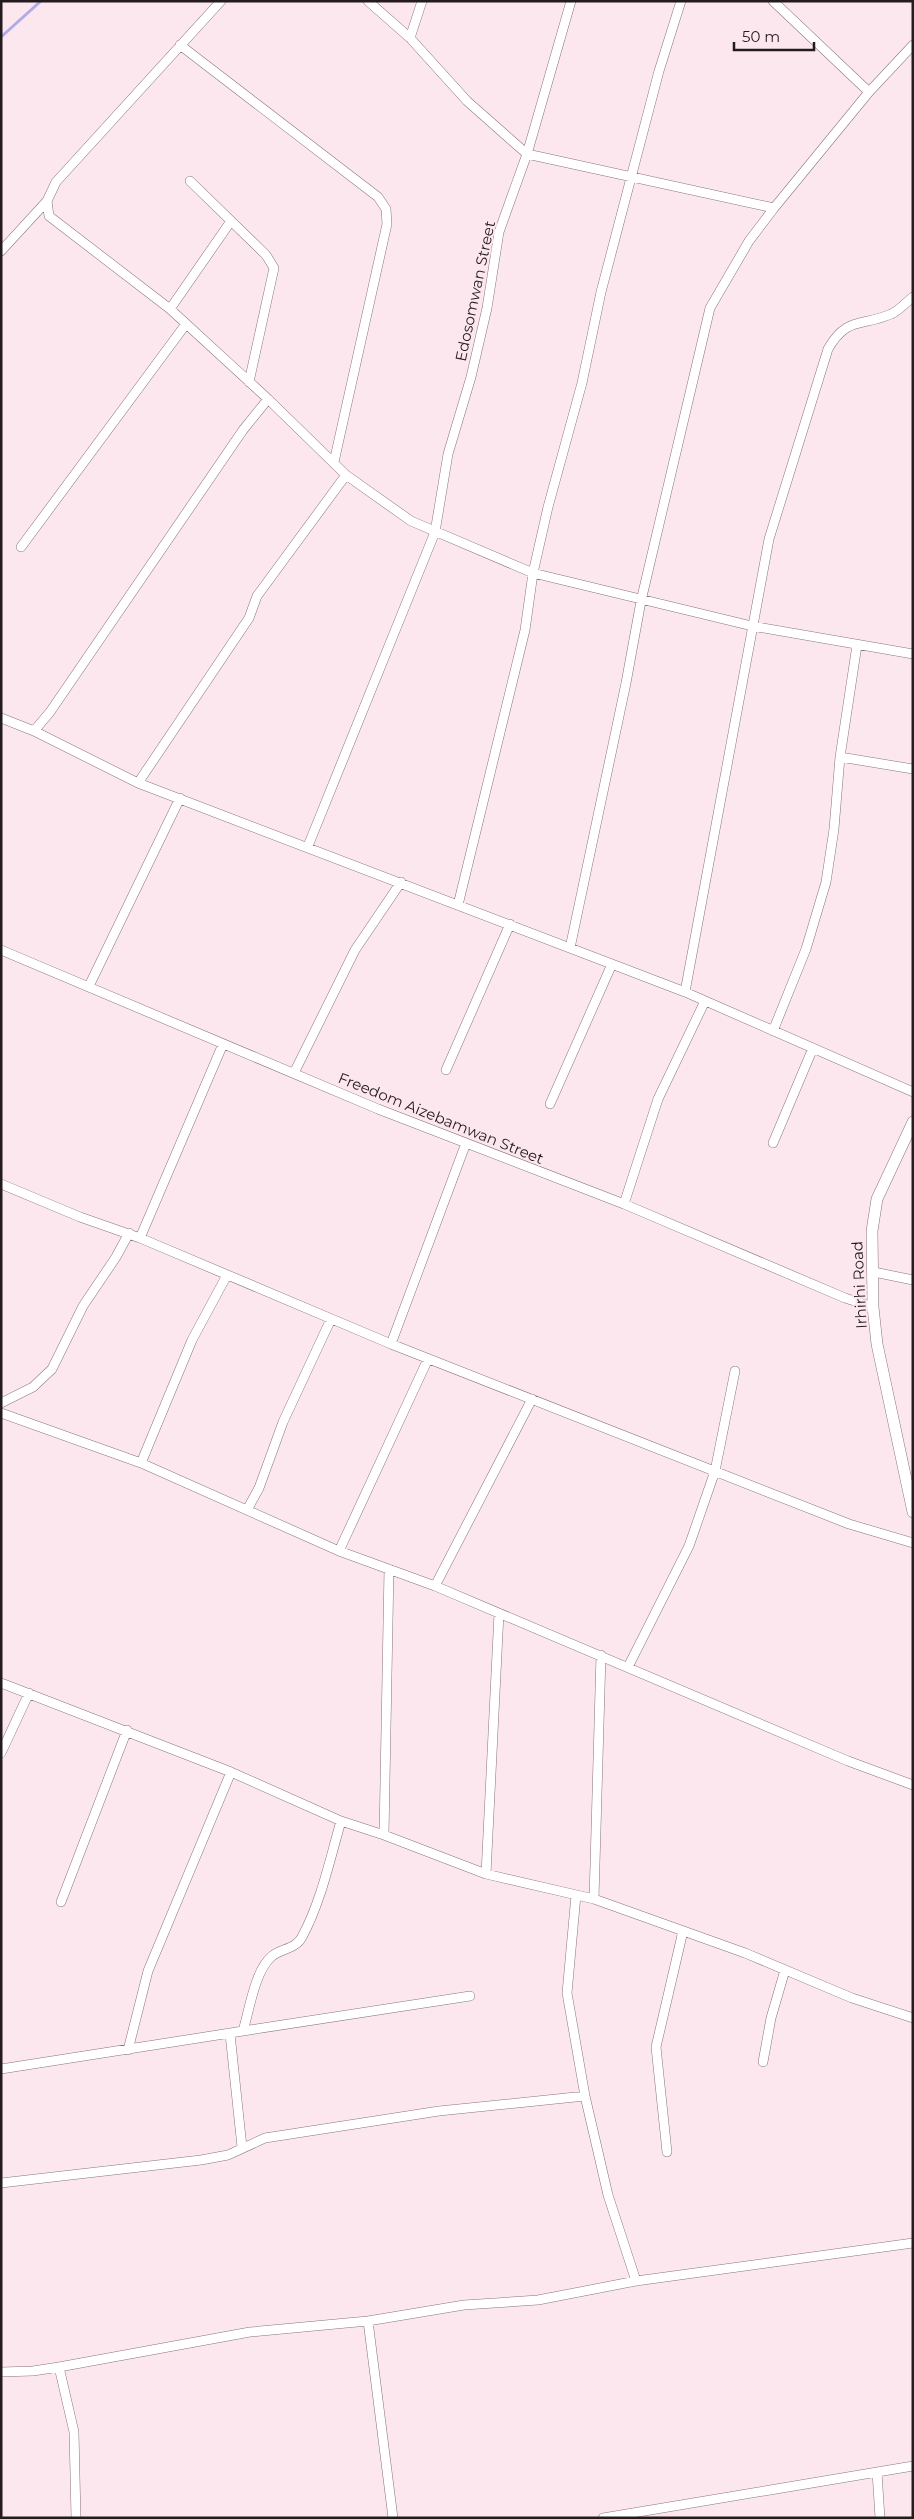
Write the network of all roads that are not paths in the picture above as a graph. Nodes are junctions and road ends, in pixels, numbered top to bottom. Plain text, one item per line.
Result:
1 (221, 1) edge
2 (368, 1) edge
3 (422, 1) edge
4 (571, 1) edge
5 (681, 1) edge
6 (773, 1) edge
7 (410, 38) junction
8 (913, 44) edge
9 (180, 45) junction
10 (869, 92) junction
11 (527, 154) junction
12 (632, 177) junction
13 (190, 182) dead end
14 (47, 201) junction
15 (774, 208) junction
16 (231, 221) junction
17 (1, 251) edge
18 (913, 297) edge
19 (170, 309) junction
20 (186, 324) junction
21 (250, 382) junction
22 (268, 399) junction
23 (334, 462) junction
24 (346, 475) junction
25 (435, 532) junction
26 (21, 547) dead end
27 (533, 573) junction
28 (641, 600) junction
29 (752, 626) junction
30 (857, 645) junction
31 (913, 654) edge
32 (1, 718) edge
33 (34, 731) junction
34 (840, 757) junction
35 (913, 769) edge
36 (138, 783) junction
37 (180, 798) junction
38 (308, 846) junction
39 (401, 882) junction
40 (458, 905) junction
41 (510, 924) junction
42 (570, 948) junction
43 (1, 950) edge
44 (612, 964) junction
45 (89, 986) junction
46 (685, 992) junction
47 (705, 1001) junction
48 (773, 1031) junction
49 (223, 1044) junction
50 (813, 1048) junction
51 (446, 1070) dead end
52 (294, 1072) junction
53 (913, 1092) edge
54 (550, 1104) dead end
55 (913, 1122) edge
56 (772, 1143) dead end
57 (466, 1144) junction
58 (1, 1184) edge
59 (624, 1204) junction
60 (129, 1233) junction
61 (140, 1238) junction
62 (874, 1272) junction
63 (227, 1275) junction
64 (913, 1280) edge
65 (873, 1307) junction
66 (331, 1319) junction
67 (392, 1344) junction
68 (428, 1359) junction
69 (735, 1371) dead end
70 (532, 1400) junction
71 (1, 1403) edge
72 (1, 1413) edge
73 (141, 1463) junction
74 (714, 1471) junction
75 (910, 1485) edge
76 (247, 1510) junction
77 (913, 1512) edge
78 (913, 1543) edge
79 (339, 1551) junction
80 (389, 1570) junction
81 (435, 1586) junction
82 (499, 1613) junction
83 (601, 1656) junction
84 (628, 1667) junction
85 (1, 1683) edge
86 (29, 1693) junction
87 (126, 1730) junction
88 (1, 1753) edge
89 (231, 1772) junction
90 (913, 1785) edge
91 (341, 1821) junction
92 (384, 1835) junction
93 (486, 1874) junction
94 (576, 1895) junction
95 (594, 1899) junction
96 (61, 1902) dead end
97 (683, 1930) junction
98 (785, 1970) junction
99 (470, 1996) dead end
100 (913, 2018) edge
101 (243, 2032) junction
102 (230, 2034) junction
103 (128, 2050) junction
104 (763, 2062) dead end
105 (1, 2069) edge
106 (585, 2096) junction
107 (242, 2147) junction
108 (667, 2152) dead end
109 (1, 2183) edge
110 (913, 2243) edge
111 (636, 2281) junction
112 (368, 2321) junction
113 (59, 2367) junction
114 (1, 2372) edge
115 (913, 2466) edge
116 (877, 2472) junction
117 (653, 2514) edge
118 (76, 2518) edge
119 (393, 2518) edge
120 (603, 2518) edge
121 (880, 2518) edge

1 - 9 street
2 - 7 street
3 - 7 street
4 - 11 street, Edosomwan Street
5 - 12 street
6 - 10 street
7 - 11 street
8 - 10 street
9 - 14 street
9 - 23 street
10 - 15 street
11 - 12 street
11 - 25 street, Edosomwan Street
12 - 15 street
12 - 27 street
13 - 16 street
14 - 17 street
14 - 19 street
15 - 28 street
16 - 19 street
16 - 21 street
18 - 29 street
19 - 20 street
20 - 21 street
20 - 26 street
21 - 22 street
22 - 23 street
22 - 33 street
23 - 24 street
24 - 25 street
24 - 36 street
25 - 27 street
25 - 38 street, Edosomwan Street
27 - 28 street
27 - 40 street
28 - 29 street
28 - 42 street
29 - 30 street
29 - 46 street
30 - 31 street
30 - 34 street
32 - 33 street
33 - 36 street
34 - 35 street
34 - 48 street
36 - 37 street
37 - 38 street
37 - 45 street
38 - 39 street
39 - 40 street
39 - 52 street
40 - 41 street
41 - 42 street
41 - 51 street
42 - 44 street
43 - 45 street, Freedom Aizebamwan Street
44 - 46 street
44 - 54 street
45 - 49 street, Freedom Aizebamwan Street
46 - 47 street
47 - 48 street
47 - 59 street
48 - 50 street
49 - 52 street, Freedom Aizebamwan Street
49 - 61 street
50 - 53 street
50 - 56 street
52 - 57 street, Freedom Aizebamwan Street
55 - 62 street, Irhirhi Road
57 - 59 street, Freedom Aizebamwan Street
57 - 67 street
58 - 60 street
59 - 65 street, Freedom Aizebamwan Street
60 - 61 street
60 - 71 street
61 - 63 street
62 - 64 street
62 - 65 street, Irhirhi Road
63 - 66 street
63 - 73 street
65 - 75 street, Irhirhi Road
66 - 67 street
66 - 76 street
67 - 68 street
68 - 70 street
68 - 79 street
69 - 74 street
70 - 74 street
70 - 81 street
72 - 73 street
73 - 76 street
74 - 78 street
74 - 84 street
75 - 77 street, Irhirhi Road
76 - 79 street
79 - 80 street
80 - 81 street
80 - 92 street
81 - 82 street
82 - 83 street
82 - 93 street
83 - 84 street
83 - 95 street
84 - 90 street
85 - 86 street
86 - 87 street
86 - 88 street
87 - 89 street
87 - 96 street
89 - 91 street
89 - 103 street
91 - 92 street
91 - 101 street
92 - 93 street
93 - 94 street
94 - 95 street
94 - 106 street
95 - 97 street
97 - 98 street
97 - 108 street
98 - 100 street
98 - 104 street
99 - 101 street
101 - 102 street
102 - 103 street
102 - 107 street
103 - 105 street
106 - 107 street
106 - 111 street
107 - 109 street
110 - 111 street
111 - 112 street
112 - 113 street
112 - 119 street
113 - 114 street
113 - 118 street
115 - 116 street
116 - 117 street
116 - 121 street
117 - 120 street

